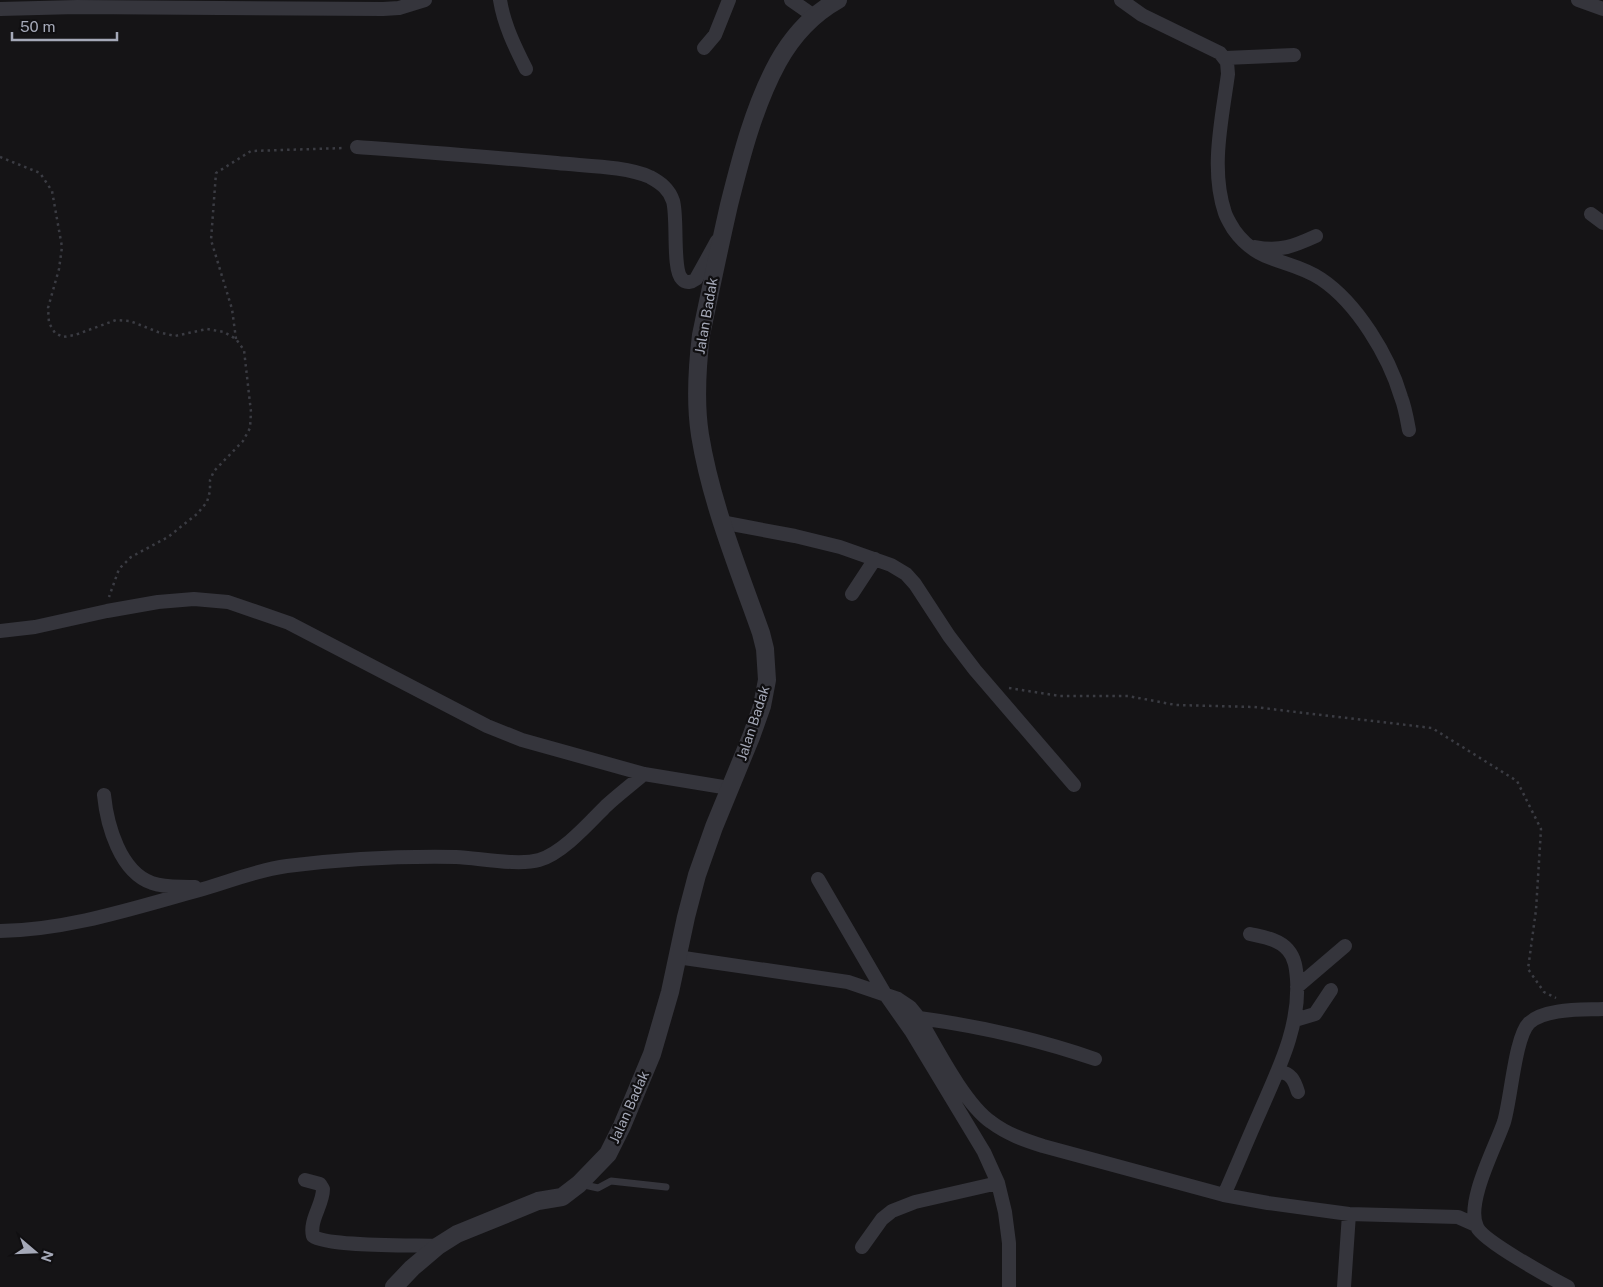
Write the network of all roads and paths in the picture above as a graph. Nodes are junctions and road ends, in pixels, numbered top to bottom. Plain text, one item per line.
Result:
1 (425, 0) edge
2 (500, 0) edge
3 (729, 0) edge
4 (791, 0) edge
5 (838, 0) edge
6 (1121, 0) edge
7 (1578, 0) edge
8 (0, 9) edge
9 (1603, 9) edge
10 (814, 16) junction
11 (704, 48) dead end
12 (1294, 55) dead end
13 (1225, 58) junction
14 (526, 69) dead end
15 (356, 147) joint
16 (0, 157) edge
17 (1591, 214) dead end
18 (1603, 223) edge
19 (724, 229) junction
20 (1316, 236) dead end
21 (1247, 246) junction
22 (236, 339) junction
23 (1409, 430) dead end
24 (721, 522) junction
25 (875, 558) junction
26 (852, 594) dead end
27 (107, 611) junction
28 (0, 632) edge
29 (987, 684) junction
30 (644, 774) junction
31 (1074, 785) dead end
32 (729, 788) junction
33 (104, 795) dead end
34 (818, 878) dead end
35 (205, 888) junction
36 (0, 931) edge
37 (1250, 934) dead end
38 (1345, 946) dead end
39 (677, 957) junction
40 (1297, 988) junction
41 (1331, 990) dead end
42 (885, 994) junction
43 (1558, 999) dead end
44 (1603, 1008) edge
45 (919, 1018) junction
46 (1295, 1020) junction
47 (1095, 1059) dead end
48 (1278, 1071) junction
49 (1298, 1092) dead end
50 (305, 1180) dead end
51 (998, 1183) junction
52 (579, 1184) junction
53 (666, 1187) dead end
54 (1224, 1195) junction
55 (1474, 1210) junction
56 (1349, 1214) junction
57 (1458, 1217) junction
58 (1476, 1225) junction
59 (438, 1246) junction
60 (862, 1247) dead end
61 (394, 1287) edge
62 (1009, 1287) edge
63 (1344, 1287) edge
64 (1568, 1287) edge

1 - 8 street
2 - 14 street
3 - 11 street
4 - 10 street
5 - 10 street, Jalan Badak
6 - 13 street
7 - 9 street
10 - 19 street, Jalan Badak
12 - 13 street
13 - 21 street
15 - 19 street
15 - 22 path
16 - 22 path
17 - 18 street
19 - 24 street, Jalan Badak
20 - 21 street
21 - 23 street
22 - 27 path
24 - 25 street
24 - 32 street, Jalan Badak
25 - 26 street
25 - 29 street
27 - 28 street
27 - 30 street
29 - 31 street
29 - 43 path
30 - 32 street
30 - 35 street
32 - 39 street, Jalan Badak
33 - 35 street
34 - 42 street
35 - 36 street
37 - 40 street
38 - 40 street
39 - 42 street
39 - 52 street, Jalan Badak
40 - 46 street
41 - 46 street
42 - 45 street
42 - 51 street
44 - 55 street
45 - 47 street
45 - 54 street
46 - 48 street
48 - 49 street
48 - 54 street
50 - 59 street
51 - 60 street
51 - 62 street
52 - 53 lane
52 - 59 street, Jalan Badak
54 - 56 street
55 - 57 street
55 - 58 street
56 - 57 street
56 - 63 street
57 - 58 street
58 - 64 street
59 - 61 street, Jalan Badak

